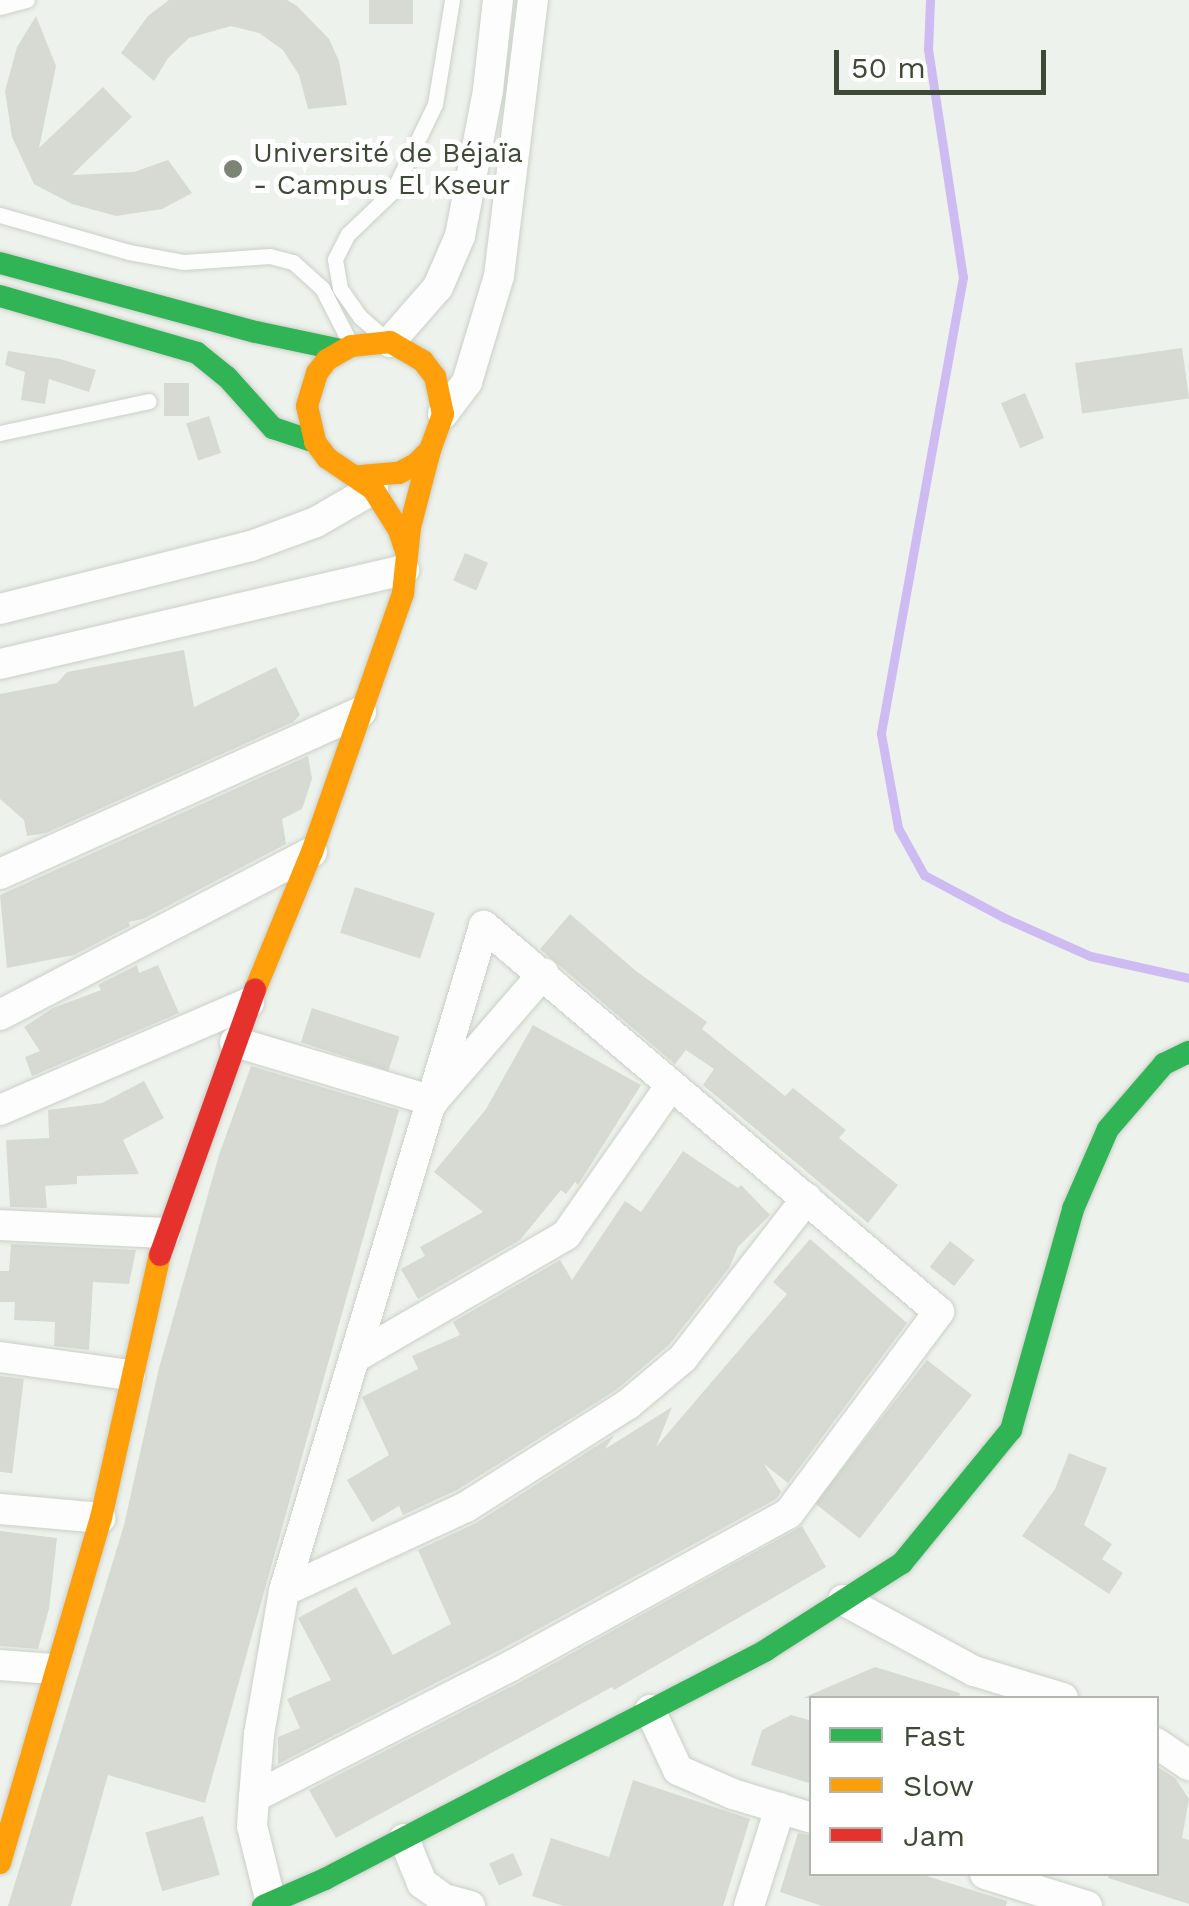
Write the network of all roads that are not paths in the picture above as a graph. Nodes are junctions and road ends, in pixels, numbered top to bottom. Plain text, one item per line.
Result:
1 (27, 0) edge
2 (452, 0) edge
3 (498, 0) edge
4 (533, 0) edge
5 (0, 7) edge
6 (0, 215) edge
7 (0, 263) edge
8 (0, 296) edge
9 (390, 342) junction
10 (346, 348) junction
11 (148, 401) dead end
12 (444, 414) junction
13 (0, 433) edge
14 (315, 442) junction
15 (430, 450) junction
16 (367, 483) junction
17 (405, 561) junction
18 (0, 610) edge
19 (0, 664) edge
20 (361, 712) junction
21 (312, 852) junction
22 (0, 874) edge
23 (544, 973) junction
24 (249, 1003) junction
25 (0, 1015) edge
26 (235, 1042) junction
27 (1189, 1052) edge
28 (672, 1085) junction
29 (433, 1101) junction
30 (0, 1110) edge
31 (807, 1198) junction
32 (0, 1226) edge
33 (165, 1233) junction
34 (0, 1357) edge
35 (354, 1358) junction
36 (130, 1375) junction
37 (0, 1509) edge
38 (101, 1518) junction
39 (284, 1590) junction
40 (843, 1600) junction
41 (0, 1665) edge
42 (54, 1669) junction
43 (1056, 1696) edge
44 (650, 1710) junction
45 (1159, 1745) edge
46 (1189, 1765) edge
47 (254, 1796) junction
48 (780, 1808) junction
49 (809, 1817) edge
50 (7, 1818) edge
51 (404, 1838) junction
52 (0, 1863) edge
53 (991, 1876) edge
54 (267, 1904) edge
55 (470, 1906) edge
56 (749, 1906) edge
57 (1088, 1906) edge

1 - 5 lane
2 - 9 lane
3 - 9 street
4 - 12 street
6 - 10 lane
7 - 10 street
8 - 14 street
9 - 10 street
9 - 12 street
10 - 14 street
11 - 13 lane
12 - 15 street
14 - 16 street
15 - 16 street
15 - 17 street
16 - 17 street
16 - 18 street
17 - 19 street
17 - 20 street
20 - 21 street
20 - 22 street
21 - 24 street
21 - 25 street
23 - 28 street
23 - 29 street
23 - 29 street
24 - 26 street
24 - 30 street
26 - 29 street
26 - 33 street
27 - 40 street
28 - 31 street
28 - 35 street
29 - 35 street
31 - 39 street
31 - 47 street
32 - 33 street
33 - 36 street
34 - 36 street
35 - 39 street
36 - 38 street
37 - 38 street
38 - 42 street
39 - 47 street
40 - 43 street
40 - 44 street
41 - 42 street
42 - 50 street
44 - 48 street
44 - 51 street
45 - 46 street
47 - 54 street
48 - 49 street
48 - 56 street
50 - 52 street
51 - 54 street
51 - 55 street
53 - 57 street

